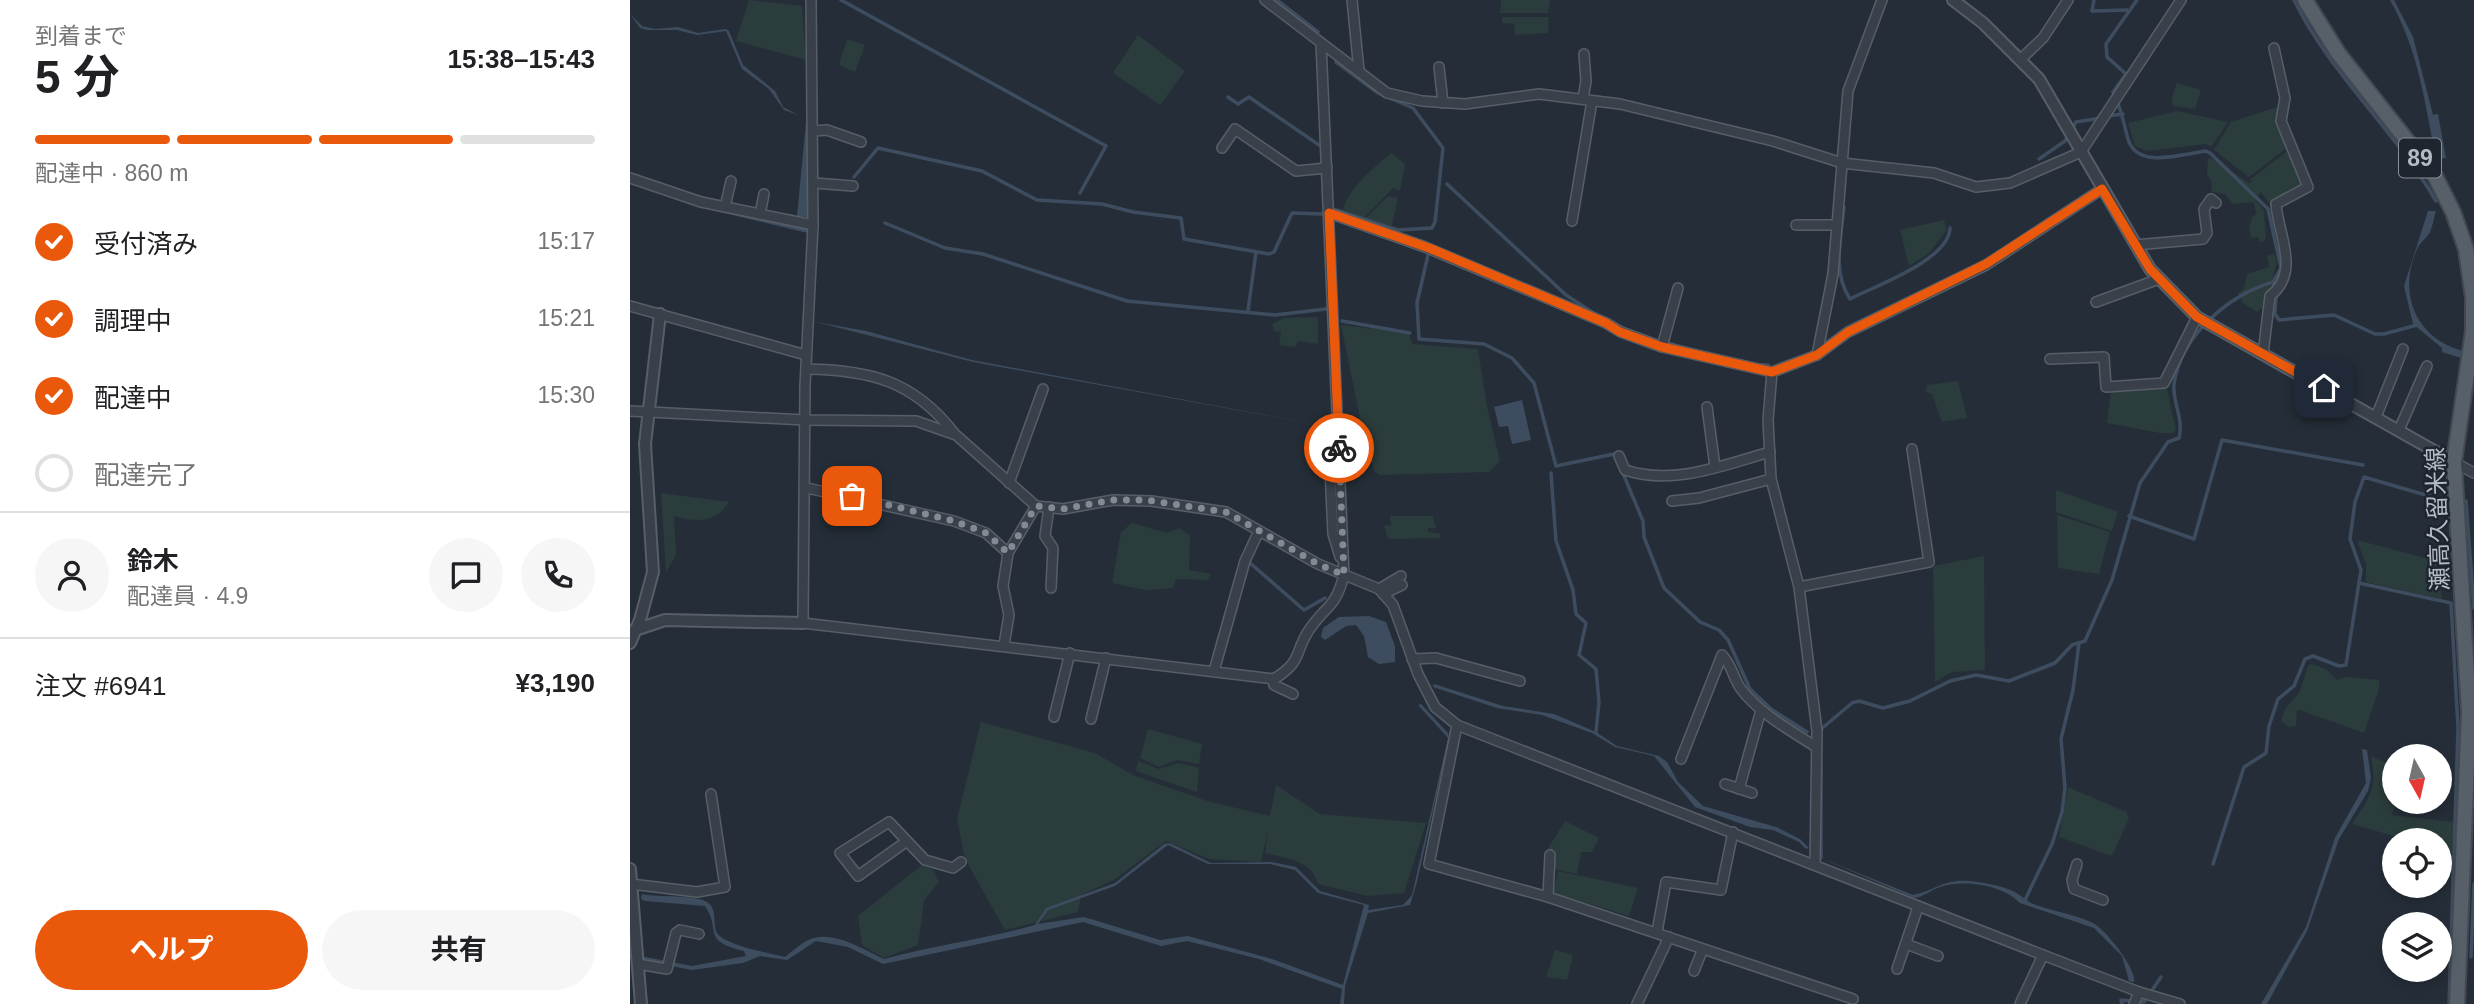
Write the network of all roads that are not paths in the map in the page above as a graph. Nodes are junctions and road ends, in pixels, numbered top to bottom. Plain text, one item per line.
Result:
1 (811, 0) edge
2 (1265, 0) edge
3 (1352, 0) edge
4 (1882, 0) edge
5 (1954, 0) edge
6 (2068, 0) edge
7 (2181, 0) edge
8 (2305, 0) edge
9 (1321, 43) junction
10 (2274, 48) dead end
11 (1584, 54) dead end
12 (2021, 59) junction
13 (1439, 67) dead end
14 (1359, 71) junction
15 (1587, 100) junction
16 (1443, 103) junction
17 (814, 131) junction
18 (861, 142) dead end
19 (1222, 148) dead end
20 (2081, 152) junction
21 (1842, 163) junction
22 (1327, 168) junction
23 (630, 178) edge
24 (730, 181) dead end
25 (814, 183) junction
26 (853, 186) dead end
27 (2102, 189) junction
28 (764, 194) dead end
29 (2216, 203) dead end
30 (724, 207) junction
31 (1329, 213) junction
32 (760, 214) junction
33 (1572, 221) dead end
34 (813, 225) junction
35 (1796, 225) dead end
36 (1837, 225) junction
37 (2135, 245) junction
38 (2159, 279) junction
39 (1678, 288) dead end
40 (2096, 303) dead end
41 (630, 306) edge
42 (660, 314) junction
43 (2197, 317) junction
44 (1662, 347) junction
45 (2403, 349) dead end
46 (2263, 354) junction
47 (806, 355) junction
48 (1817, 355) junction
49 (2050, 359) dead end
50 (2427, 366) dead end
51 (806, 369) junction
52 (1772, 372) junction
53 (1043, 389) dead end
54 (1707, 407) dead end
55 (630, 411) edge
56 (647, 412) junction
57 (2376, 417) junction
58 (805, 420) junction
59 (2399, 430) junction
60 (956, 435) junction
61 (1912, 449) dead end
62 (1770, 452) junction
63 (1619, 456) dead end
64 (2454, 462) junction
65 (1715, 467) junction
66 (2474, 473) edge
67 (1771, 479) junction
68 (1009, 482) junction
69 (807, 488) junction
70 (1672, 501) dead end
71 (1036, 506) junction
72 (1049, 508) junction
73 (1259, 531) junction
74 (1008, 553) junction
75 (1344, 572) junction
76 (1402, 581) dead end
77 (1799, 587) junction
78 (1051, 589) dead end
79 (1381, 592) junction
80 (635, 623) edge
81 (803, 623) junction
82 (630, 643) edge
83 (1004, 645) junction
84 (1070, 653) junction
85 (1106, 658) junction
86 (1412, 659) junction
87 (1214, 671) junction
88 (1274, 678) junction
89 (1520, 681) dead end
90 (1293, 694) dead end
91 (1761, 710) junction
92 (2472, 712) edge
93 (1054, 717) dead end
94 (1091, 719) dead end
95 (1457, 725) junction
96 (1816, 747) junction
97 (1681, 759) dead end
98 (1725, 785) dead end
99 (1739, 789) junction
100 (1752, 793) dead end
101 (711, 794) dead end
102 (1733, 832) junction
103 (907, 841) junction
104 (1550, 856) dead end
105 (961, 862) dead end
106 (1815, 864) junction
107 (2077, 864) dead end
108 (630, 869) edge
109 (631, 884) edge
110 (1548, 897) junction
111 (2103, 900) dead end
112 (1918, 907) junction
113 (1657, 932) junction
114 (699, 934) dead end
115 (1669, 937) junction
116 (1906, 944) junction
117 (1702, 951) junction
118 (2043, 955) junction
119 (1938, 956) dead end
120 (638, 964) junction
121 (1897, 969) dead end
122 (1695, 971) dead end
123 (2139, 992) junction
124 (1853, 999) dead end
125 (641, 1004) edge
126 (1637, 1004) edge
127 (2020, 1004) edge
128 (2134, 1004) edge
129 (2180, 1004) edge
130 (2457, 1004) edge

1 - 17 street
2 - 9 street
3 - 14 street
4 - 21 street
5 - 12 street
6 - 12 street
7 - 20 street
8 - 64 main road, 瀬高久留米線 / 89
9 - 14 street
9 - 22 street
10 - 46 street
11 - 15 street
12 - 20 street
13 - 16 street
14 - 16 street
15 - 16 street
15 - 21 street
15 - 33 street
17 - 18 street
17 - 25 street
19 - 22 street
20 - 21 street
20 - 27 street
21 - 36 street
22 - 31 street
23 - 30 street
24 - 30 street
25 - 26 street
25 - 34 street
27 - 37 street
27 - 48 street
28 - 32 street
29 - 37 street
30 - 32 street
31 - 44 street
31 - 75 street
32 - 34 street
34 - 47 street
35 - 36 street
36 - 48 street
37 - 38 street
38 - 40 street
38 - 43 street
39 - 44 street
41 - 42 street
42 - 47 street
42 - 56 street
43 - 46 street
43 - 49 street
44 - 52 street
45 - 57 street
46 - 57 street
47 - 51 street
48 - 52 street
50 - 59 street
51 - 58 street
51 - 60 street
52 - 62 street
53 - 68 street
54 - 65 street
55 - 56 street
56 - 58 street
56 - 80 street
57 - 59 street
58 - 60 street
58 - 69 street
59 - 64 street
60 - 68 street
61 - 77 street
62 - 65 street
62 - 67 street
63 - 65 street
64 - 66 street
64 - 92 main road, 瀬高久留米線 / 89
67 - 70 street
67 - 77 street
68 - 71 street
69 - 74 street
69 - 81 street
71 - 72 street
71 - 74 street
72 - 73 street
72 - 78 street
73 - 75 street
73 - 87 street
74 - 83 street
75 - 79 street
75 - 88 street
76 - 79 street
77 - 96 street
79 - 86 street
80 - 81 street
80 - 82 street
81 - 83 street
83 - 84 street
84 - 85 street
84 - 93 street
85 - 87 street
85 - 94 street
86 - 89 street
86 - 95 street
87 - 88 street
88 - 90 street
91 - 96 street
91 - 97 street
91 - 99 street
92 - 130 main road, 瀬高久留米線 / 89
95 - 102 street
95 - 110 street
96 - 106 street
98 - 99 street
99 - 100 street
101 - 109 street
102 - 106 street
102 - 113 street
103 - 103 street
103 - 105 street
104 - 110 street
106 - 112 street
107 - 111 street
108 - 109 street
109 - 120 street
110 - 113 street
112 - 116 street
112 - 118 street
113 - 115 street
114 - 120 street
115 - 117 street
115 - 126 street
116 - 119 street
116 - 121 street
117 - 122 street
117 - 124 street
118 - 123 street
118 - 127 street
120 - 125 street
123 - 128 street
123 - 129 street

